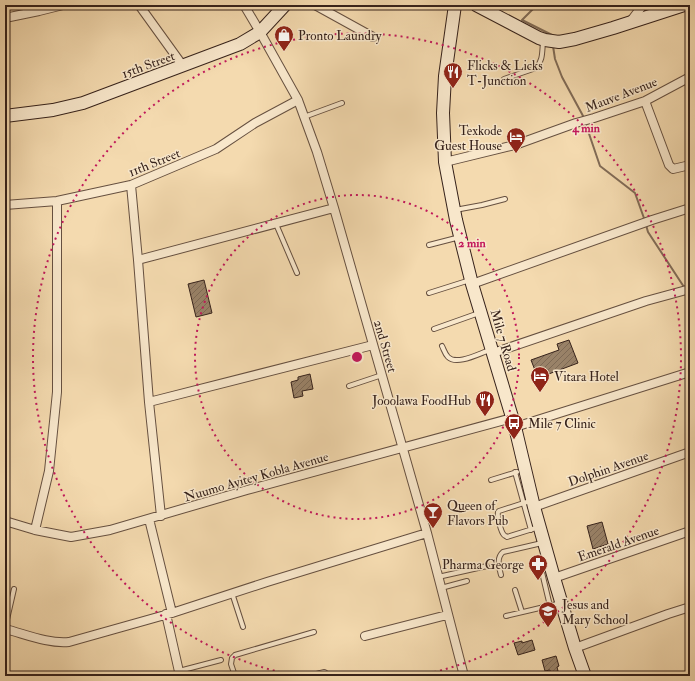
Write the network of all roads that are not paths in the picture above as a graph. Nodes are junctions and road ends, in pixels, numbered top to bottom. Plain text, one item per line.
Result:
1 (63, 5) edge
2 (139, 5) edge
3 (244, 5) edge
4 (285, 5) edge
5 (315, 5) edge
6 (454, 5) edge
7 (476, 5) edge
8 (643, 5) edge
9 (684, 5) edge
10 (39, 8) edge
11 (5, 18) edge
12 (630, 22) junction
13 (260, 32) junction
14 (373, 37) dead end
15 (544, 40) junction
16 (183, 66) junction
17 (690, 77) edge
18 (504, 79) dead end
19 (298, 100) junction
20 (645, 101) junction
21 (342, 103) dead end
22 (5, 116) edge
23 (304, 117) junction
24 (445, 162) junction
25 (690, 165) edge
26 (131, 185) junction
27 (506, 199) dead end
28 (57, 202) junction
29 (5, 205) edge
30 (334, 208) junction
31 (690, 208) edge
32 (454, 210) junction
33 (276, 224) junction
34 (460, 237) junction
35 (429, 245) dead end
36 (138, 260) junction
37 (297, 273) dead end
38 (472, 282) junction
39 (686, 290) edge
40 (429, 293) dead end
41 (481, 312) junction
42 (434, 329) dead end
43 (373, 345) junction
44 (442, 346) dead end
45 (492, 351) junction
46 (690, 372) edge
47 (382, 375) junction
48 (349, 386) dead end
49 (149, 402) junction
50 (513, 422) junction
51 (402, 448) junction
52 (690, 452) edge
53 (520, 471) junction
54 (491, 480) dead end
55 (530, 504) junction
56 (161, 516) junction
57 (149, 519) junction
58 (5, 521) edge
59 (535, 528) junction
60 (35, 530) junction
61 (690, 531) edge
62 (427, 533) junction
63 (544, 543) junction
64 (548, 558) junction
65 (487, 566) dead end
66 (501, 575) dead end
67 (438, 577) junction
68 (554, 578) junction
69 (467, 581) dead end
70 (441, 588) junction
71 (14, 589) dead end
72 (515, 590) dead end
73 (232, 593) junction
74 (556, 604) junction
75 (690, 606) edge
76 (522, 612) junction
77 (169, 614) junction
78 (448, 615) junction
79 (506, 616) dead end
80 (5, 628) edge
81 (243, 628) dead end
82 (314, 632) dead end
83 (364, 636) dead end
84 (575, 648) junction
85 (221, 660) dead end
86 (179, 674) edge
87 (235, 676) edge
88 (464, 676) edge
89 (585, 676) edge

1 - 10 street
2 - 16 street
3 - 13 street, 2nd Street
4 - 13 street, 15th Street
5 - 14 street
6 - 24 street, Mile 7 Road
7 - 15 street
8 - 12 street
9 - 12 street
10 - 11 street
12 - 15 street
13 - 16 street, 15th Street
13 - 19 street, 2nd Street
15 - 18 lane
16 - 22 street, 15th Street
17 - 20 street, Mauve Avenue
19 - 23 street, 2nd Street
19 - 26 street, 11th Street
20 - 24 street, Mauve Avenue
20 - 25 street
21 - 23 lane
23 - 30 street, 2nd Street
24 - 32 street, Mile 7 Road
26 - 28 street, 11th Street
26 - 36 street
27 - 32 lane
28 - 29 street, 11th Street
28 - 60 street
30 - 33 street
30 - 43 street, 2nd Street
31 - 38 street
32 - 34 street, Mile 7 Road
33 - 36 street
33 - 37 lane
34 - 35 lane
34 - 38 street, Mile 7 Road
36 - 49 street
38 - 40 lane
38 - 41 street, Mile 7 Road
39 - 45 street
41 - 42 lane
41 - 45 street, Mile 7 Road
43 - 47 street, 2nd Street
43 - 49 street
44 - 45 lane
45 - 50 street, Mile 7 Road
46 - 50 street, Nuumo Ayitey Kobla Avenue
47 - 48 lane
47 - 51 street, 2nd Street
49 - 56 street
50 - 51 street, Nuumo Ayitey Kobla Avenue
50 - 53 street, Mile 7 Road
51 - 56 street, Nuumo Ayitey Kobla Avenue
51 - 62 street, 2nd Street
52 - 55 street, Dolphin Avenue
53 - 54 lane
53 - 55 street, Mile 7 Road
55 - 59 street, Mile 7 Road
55 - 59 lane
56 - 57 street, Nuumo Ayitey Kobla Avenue
57 - 60 street, Nuumo Ayitey Kobla Avenue
57 - 77 street
58 - 60 street, Nuumo Ayitey Kobla Avenue
59 - 63 street, Mile 7 Road
61 - 68 street, Emerald Avenue
62 - 67 street, 2nd Street
62 - 73 street
63 - 64 street, Mile 7 Road
63 - 66 lane
64 - 68 street, Mile 7 Road
64 - 74 lane
65 - 67 lane
67 - 70 street, 2nd Street
68 - 74 street, Mile 7 Road
69 - 70 lane
70 - 78 street, 2nd Street
71 - 80 lane
72 - 76 lane
73 - 77 street
73 - 81 lane
74 - 76 lane
74 - 84 street, Mile 7 Road
75 - 84 street
76 - 79 lane
77 - 80 street
77 - 86 street
78 - 83 street
78 - 88 street, 2nd Street
82 - 87 lane
84 - 89 street, Mile 7 Road
85 - 86 lane

